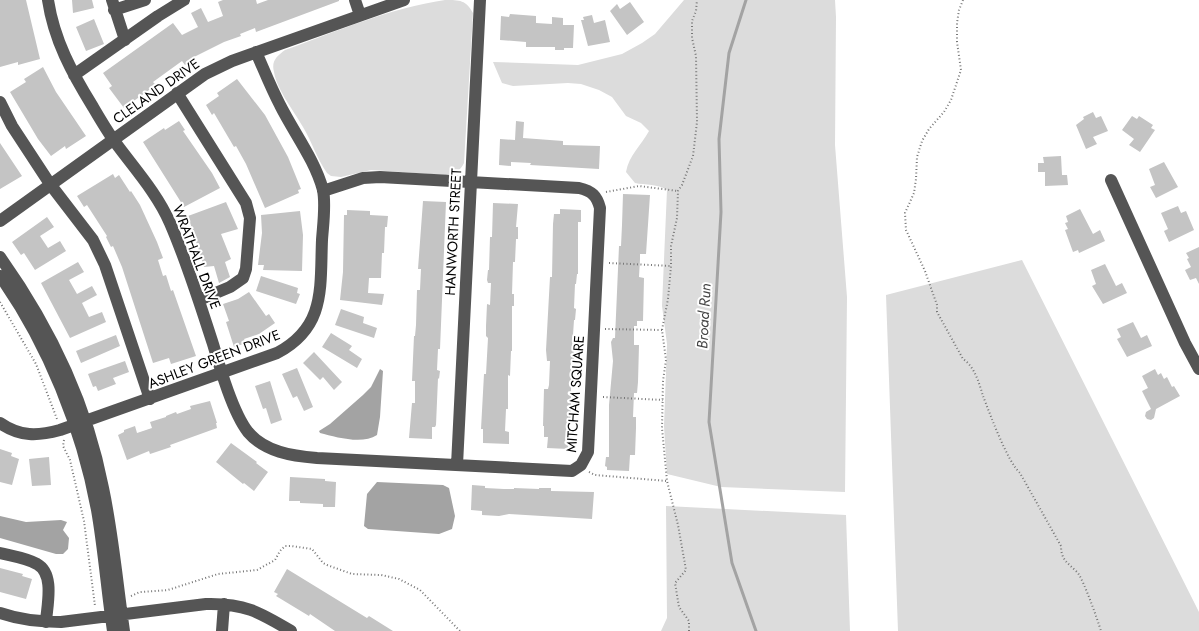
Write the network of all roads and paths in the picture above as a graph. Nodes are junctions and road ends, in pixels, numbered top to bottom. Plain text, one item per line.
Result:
1 (48, 0) edge
2 (145, 0) edge
3 (184, 0) edge
4 (355, 0) edge
5 (404, 0) edge
6 (480, 0) edge
7 (698, 0) edge
8 (963, 0) edge
9 (113, 5) edge
10 (360, 14) junction
11 (124, 40) junction
12 (256, 52) junction
13 (74, 75) junction
14 (177, 93) junction
15 (0, 102) edge
16 (114, 140) junction
17 (1111, 180) dead end
18 (471, 182) junction
19 (50, 184) junction
20 (323, 191) junction
21 (678, 191) junction
22 (597, 198) junction
23 (0, 221) edge
24 (0, 257) edge
25 (598, 262) junction
26 (671, 266) junction
27 (0, 276) edge
28 (199, 300) junction
29 (0, 302) edge
30 (595, 329) junction
31 (662, 330) junction
32 (1199, 369) edge
33 (222, 374) junction
34 (591, 396) junction
35 (150, 399) junction
36 (663, 400) junction
37 (80, 423) junction
38 (0, 424) edge
39 (60, 430) junction
40 (457, 465) junction
41 (581, 465) junction
42 (667, 481) junction
43 (0, 553) edge
44 (131, 596) dead end
45 (224, 604) junction
46 (0, 614) edge
47 (116, 614) junction
48 (96, 617) junction
49 (46, 622) junction
50 (113, 631) edge
51 (124, 631) edge
52 (222, 631) edge
53 (291, 631) edge
54 (460, 631) edge
55 (689, 631) edge
56 (1101, 631) edge

1 - 13 street, WRATHALL DRIVE
2 - 9 street
3 - 11 street
4 - 10 street
5 - 10 street, CLELAND DRIVE
6 - 18 street, HANWORTH STREET
7 - 21 path
8 - 56 path
9 - 11 street
10 - 12 street, CLELAND DRIVE
11 - 13 street
12 - 14 street, CLELAND DRIVE
12 - 20 street, ASHLEY GREEN DRIVE
13 - 16 street, WRATHALL DRIVE
14 - 16 street, CLELAND DRIVE
14 - 28 street
15 - 19 street
16 - 19 street, CLELAND DRIVE
16 - 28 street, WRATHALL DRIVE
17 - 32 street
18 - 20 street
18 - 22 street
18 - 40 street, HANWORTH STREET
19 - 23 street, CLELAND DRIVE
19 - 35 street
20 - 33 street, ASHLEY GREEN DRIVE
21 - 22 path
21 - 26 path
22 - 25 street, MITCHAM SQUARE
24 - 37 street
25 - 26 path
25 - 30 street, MITCHAM SQUARE
26 - 31 path
27 - 37 street
28 - 33 street, WRATHALL DRIVE
29 - 39 path
30 - 31 path
30 - 34 street, MITCHAM SQUARE
31 - 36 path
33 - 35 street, ASHLEY GREEN DRIVE
33 - 40 street, MITCHAM SQUARE
34 - 36 path
34 - 41 street, MITCHAM SQUARE
35 - 37 street, ASHLEY GREEN DRIVE
36 - 42 path
37 - 39 street, ASHLEY GREEN DRIVE
37 - 47 street
38 - 39 street, ASHLEY GREEN DRIVE
39 - 48 path
40 - 41 street, MITCHAM SQUARE
41 - 42 path
42 - 55 path
43 - 49 street
44 - 54 path
45 - 47 street
45 - 52 street
45 - 53 street
46 - 49 street
47 - 48 street
47 - 50 street
47 - 51 street
48 - 49 street

